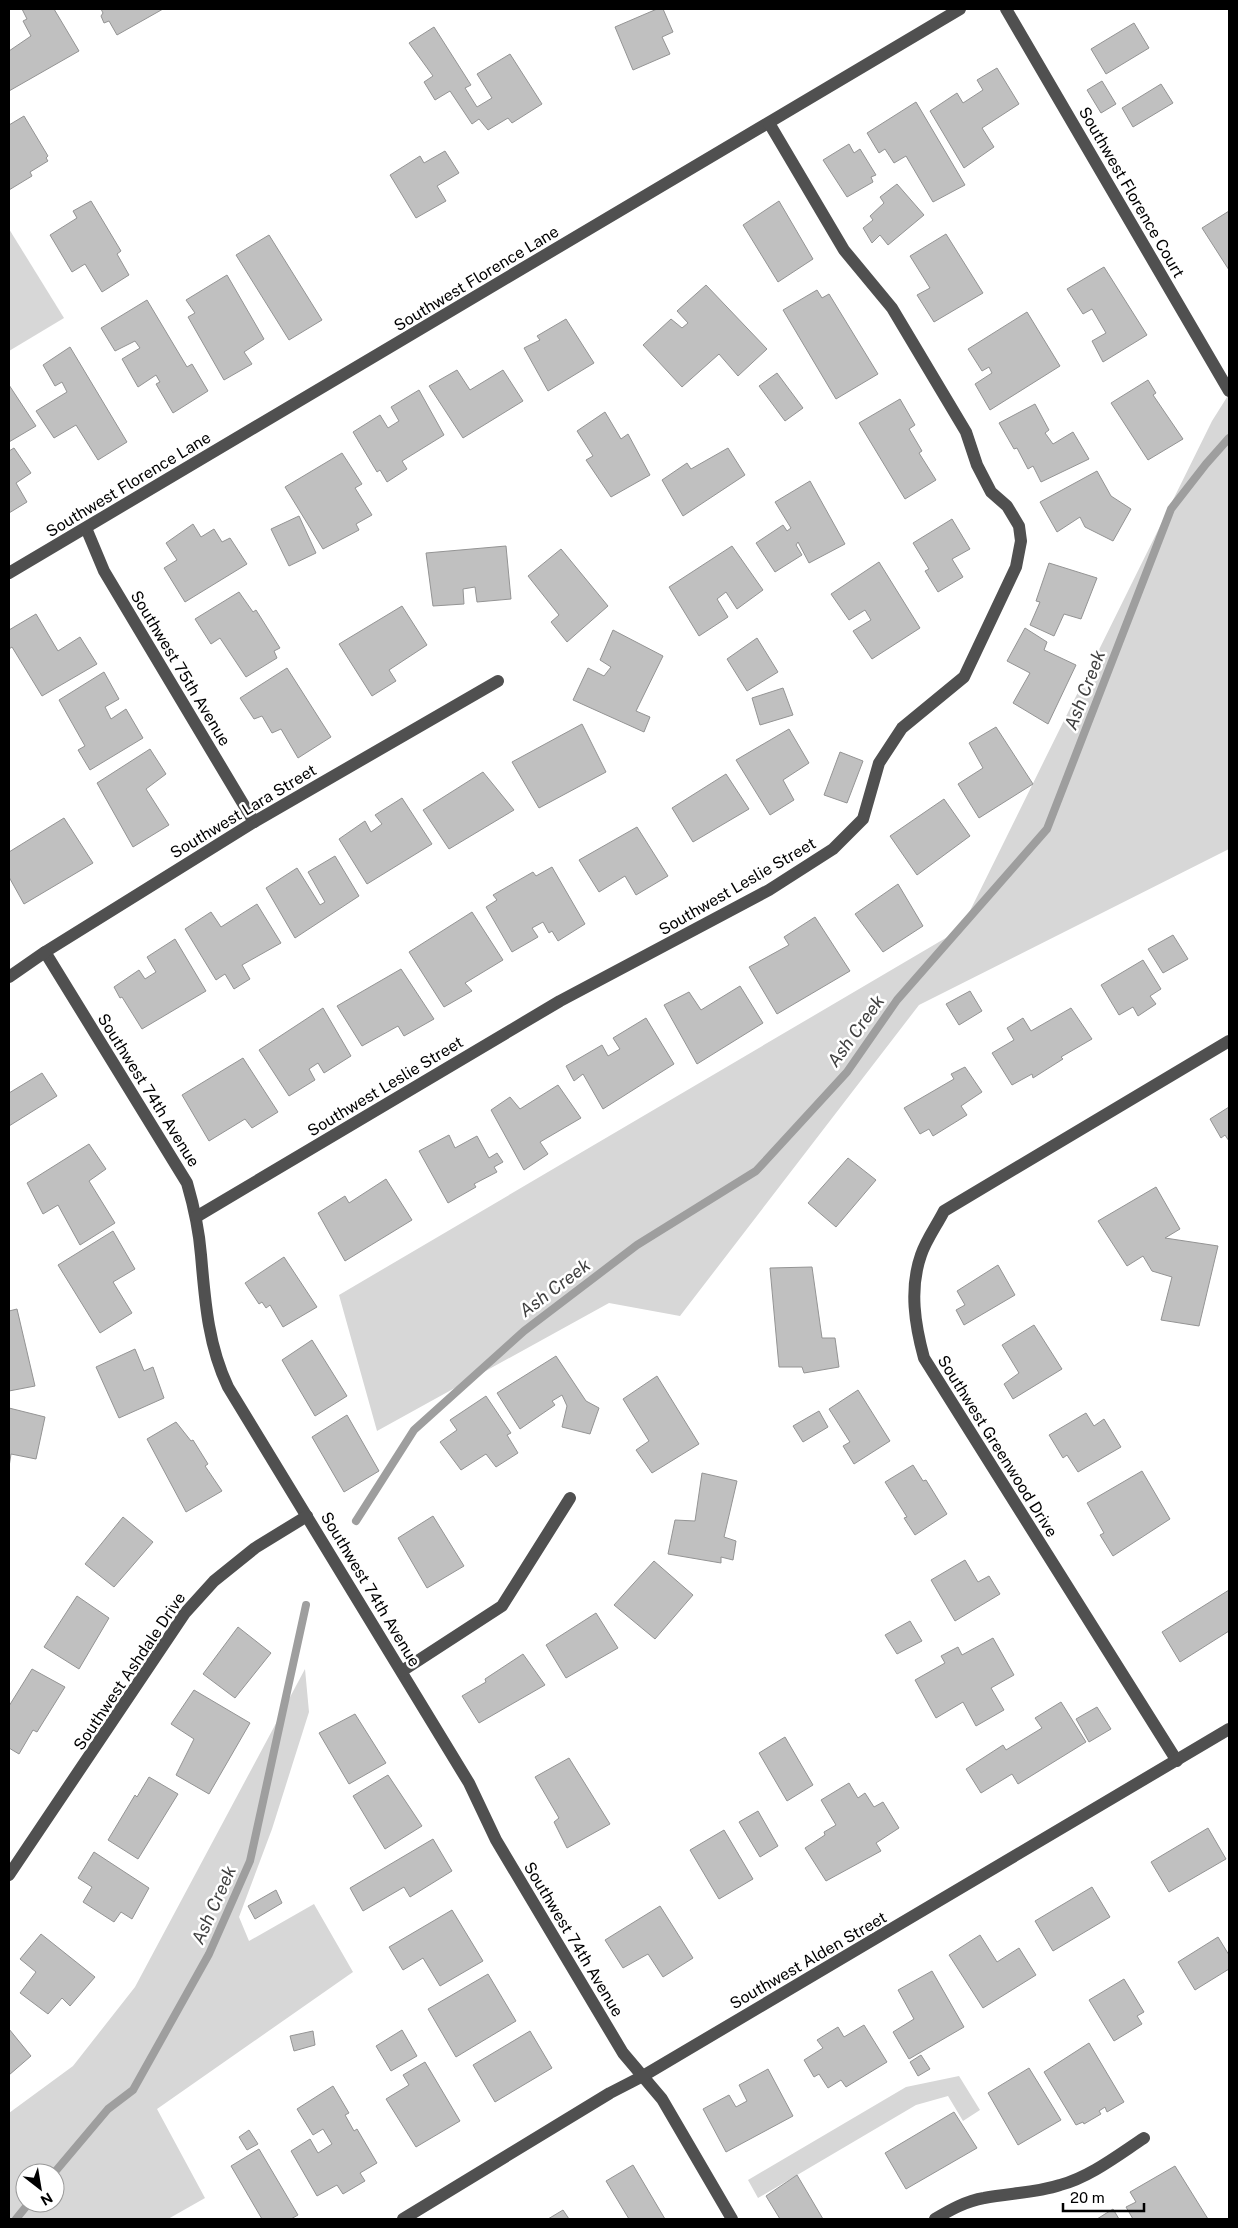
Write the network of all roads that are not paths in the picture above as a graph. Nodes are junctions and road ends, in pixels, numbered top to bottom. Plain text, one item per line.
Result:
1 (960, 9) edge
2 (1006, 9) edge
3 (769, 123) junction
4 (1229, 391) edge
5 (86, 528) junction
6 (9, 573) edge
7 (498, 681) dead end
8 (254, 822) junction
9 (44, 952) junction
10 (9, 977) edge
11 (1229, 1041) edge
12 (196, 1217) junction
13 (570, 1498) dead end
14 (307, 1516) junction
15 (402, 1671) junction
16 (1229, 1729) edge
17 (1177, 1761) junction
18 (9, 1875) edge
19 (643, 2076) junction
20 (1144, 2138) dead end
21 (403, 2219) edge
22 (732, 2219) edge
23 (935, 2219) edge

1 - 3 street, Southwest Florence Lane
2 - 4 street, Southwest Florence Court
3 - 5 street, Southwest Florence Lane
3 - 12 street, Southwest Leslie Street
5 - 6 street, Southwest Florence Lane
5 - 8 street, Southwest 75th Avenue
7 - 8 street, Southwest Lara Street
8 - 9 street, Southwest Lara Street
9 - 10 street, Southwest Lara Street
9 - 12 street, Southwest 74th Avenue
11 - 17 street, Southwest Greenwood Drive
12 - 14 street, Southwest 74th Avenue
13 - 15 street
14 - 15 street, Southwest 74th Avenue
14 - 18 street, Southwest Ashdale Drive
15 - 19 street, Southwest 74th Avenue
16 - 17 street, Southwest Alden Street
17 - 19 street, Southwest Alden Street
19 - 21 street, Southwest Alden Street
19 - 22 street, Southwest 74th Avenue
20 - 23 street

